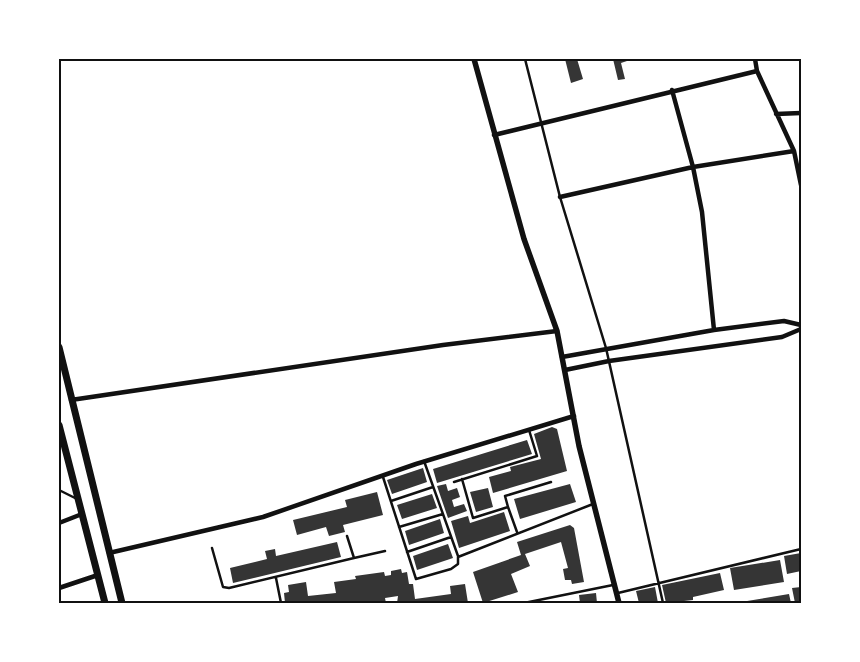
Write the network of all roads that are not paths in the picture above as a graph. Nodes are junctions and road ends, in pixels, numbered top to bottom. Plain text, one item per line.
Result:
1 (474, 59) edge
2 (525, 59) edge
3 (755, 59) edge
4 (757, 71) junction
5 (672, 90) junction
6 (801, 113) edge
7 (776, 114) junction
8 (541, 123) junction
9 (494, 135) junction
10 (794, 151) junction
11 (693, 166) junction
12 (801, 185) edge
13 (560, 197) junction
14 (801, 324) edge
15 (801, 328) edge
16 (714, 330) junction
17 (557, 332) junction
18 (59, 347) edge
19 (606, 348) junction
20 (562, 357) junction
21 (609, 361) junction
22 (565, 370) junction
23 (71, 400) junction
24 (574, 416) junction
25 (59, 425) edge
26 (529, 430) junction
27 (424, 462) junction
28 (382, 475) junction
29 (462, 479) junction
30 (454, 482) dead end
31 (551, 482) dead end
32 (433, 487) junction
33 (59, 490) edge
34 (78, 499) junction
35 (390, 501) junction
36 (594, 504) junction
37 (508, 508) junction
38 (82, 514) junction
39 (443, 514) junction
40 (60, 522) edge
41 (399, 527) junction
42 (517, 532) junction
43 (347, 536) dead end
44 (451, 537) junction
45 (212, 548) dead end
46 (801, 549) edge
47 (385, 551) dead end
48 (407, 552) junction
49 (109, 553) junction
50 (458, 557) junction
51 (354, 558) junction
52 (98, 575) junction
53 (276, 577) junction
54 (660, 583) junction
55 (615, 585) junction
56 (59, 588) edge
57 (617, 594) junction
58 (106, 603) edge
59 (122, 603) edge
60 (281, 603) edge
61 (524, 603) edge
62 (619, 603) edge
63 (663, 603) edge

1 - 9 street
2 - 8 lane
3 - 4 street
4 - 5 street
4 - 7 street
5 - 8 street
5 - 11 street
6 - 7 street
7 - 10 street
8 - 9 street
8 - 13 lane
9 - 17 street
10 - 11 street
10 - 12 street
11 - 13 street
11 - 16 street
13 - 19 lane
14 - 16 street
15 - 21 street
16 - 19 street
17 - 20 street
17 - 23 street
18 - 23 main road
19 - 20 street
19 - 21 lane
20 - 22 street
21 - 22 street
21 - 54 lane
22 - 24 street
23 - 49 main road
24 - 26 street
24 - 36 street
25 - 34 main road
26 - 27 street
26 - 29 lane
27 - 28 street
27 - 32 lane
28 - 35 lane
28 - 49 street
29 - 30 lane
29 - 37 lane
31 - 37 lane
32 - 35 lane
32 - 39 lane
33 - 34 lane
34 - 38 main road
35 - 41 lane
36 - 42 lane
36 - 55 street
37 - 42 lane
38 - 40 street
38 - 52 main road
39 - 41 lane
39 - 44 lane
41 - 48 lane
42 - 50 lane
43 - 51 lane
44 - 48 lane
44 - 50 lane
45 - 53 lane
46 - 54 lane
47 - 51 lane
48 - 50 lane
49 - 59 main road
51 - 53 lane
52 - 56 street
52 - 58 main road
53 - 60 lane
54 - 57 lane
54 - 63 lane
55 - 57 street
55 - 61 lane
57 - 62 street

